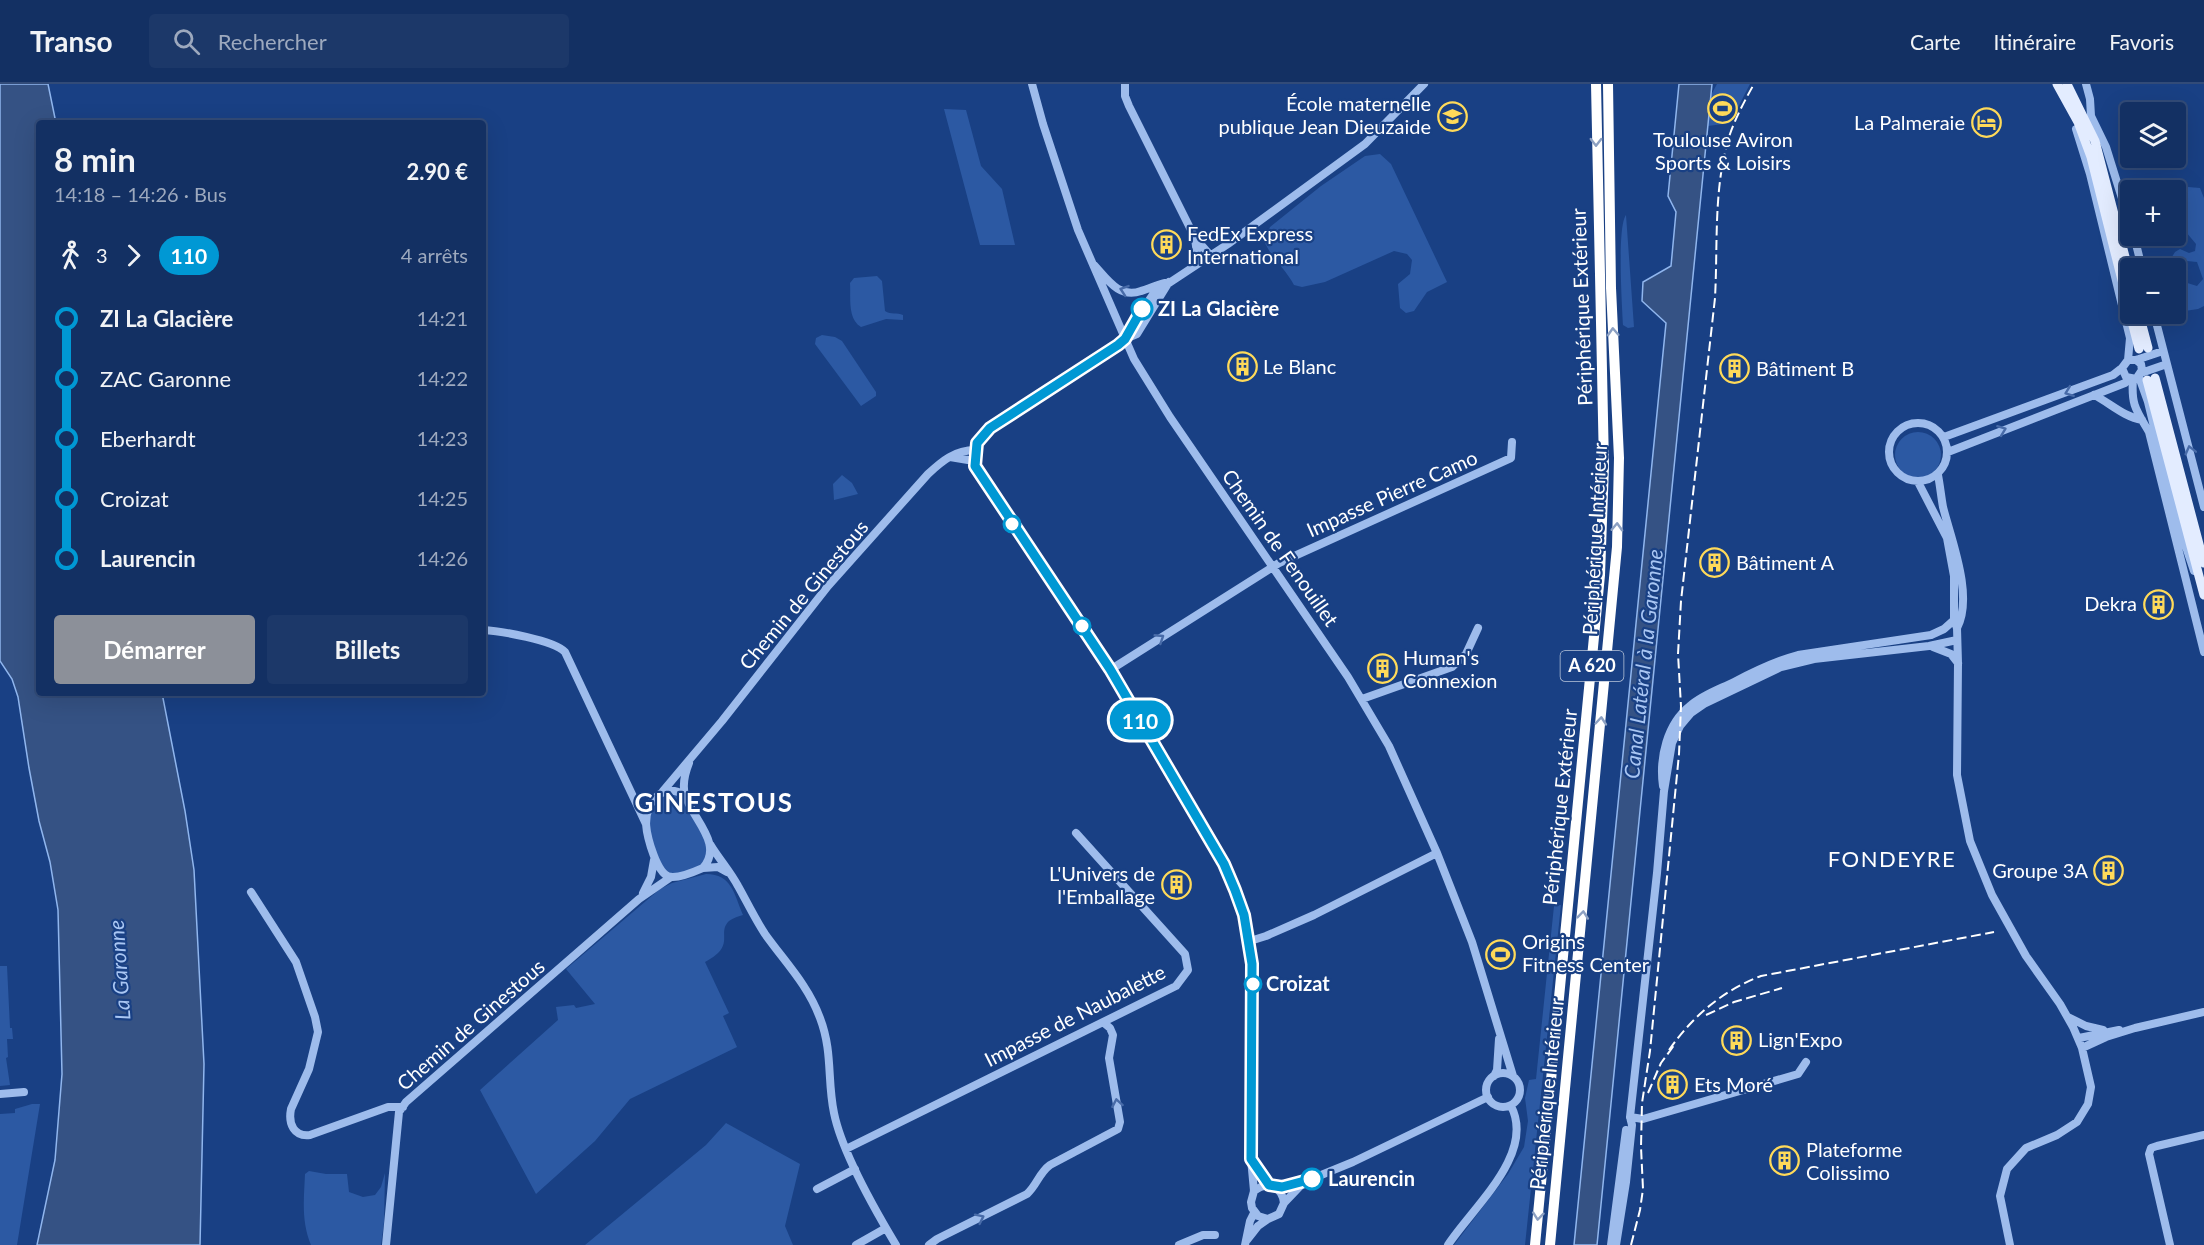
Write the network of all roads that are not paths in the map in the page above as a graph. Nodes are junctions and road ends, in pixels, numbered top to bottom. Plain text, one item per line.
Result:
1 (1032, 84) edge
2 (1125, 84) edge
3 (1424, 84) edge
4 (1596, 84) edge
5 (1608, 84) edge
6 (2057, 84) edge
7 (2067, 84) edge
8 (2073, 84) edge
9 (2086, 84) edge
10 (2068, 105) junction
11 (2091, 116) junction
12 (2120, 192) edge
13 (1195, 238) junction
14 (1210, 255) junction
15 (2125, 258) edge
16 (1089, 259) junction
17 (1200, 262) junction
18 (2120, 273) edge
19 (1169, 282) junction
20 (2134, 324) edge
21 (2140, 324) edge
22 (2156, 324) edge
23 (1125, 339) junction
24 (2163, 351) junction
25 (2132, 360) junction
26 (2167, 364) junction
27 (2122, 368) junction
28 (2141, 378) junction
29 (2094, 395) junction
30 (2142, 420) junction
31 (1944, 437) junction
32 (1512, 442) dead end
33 (975, 450) junction
34 (1948, 452) junction
35 (950, 457) junction
36 (974, 461) junction
37 (1938, 475) junction
38 (1918, 482) junction
39 (2204, 507) edge
40 (2204, 563) edge
41 (1273, 566) junction
42 (2204, 596) edge
43 (1954, 620) junction
44 (1478, 628) dead end
45 (1957, 628) junction
46 (486, 631) edge
47 (1957, 640) junction
48 (1929, 646) junction
49 (2204, 652) edge
50 (1958, 663) junction
51 (1110, 669) junction
52 (1362, 699) junction
53 (690, 759) junction
54 (663, 791) junction
55 (1664, 791) junction
56 (685, 795) junction
57 (638, 804) junction
58 (651, 805) junction
59 (646, 824) junction
60 (1076, 833) dead end
61 (710, 844) junction
62 (1437, 853) junction
63 (654, 855) junction
64 (703, 868) junction
65 (730, 874) junction
66 (670, 877) junction
67 (251, 892) dead end
68 (639, 899) junction
69 (1250, 941) junction
70 (2204, 1012) edge
71 (2068, 1017) junction
72 (1104, 1023) junction
73 (2135, 1028) junction
74 (2109, 1031) junction
75 (1500, 1032) junction
76 (2079, 1038) junction
77 (2082, 1048) junction
78 (1806, 1062) dead end
79 (1494, 1076) junction
80 (1514, 1076) junction
81 (24, 1092) dead end
82 (0, 1094) edge
83 (1488, 1097) junction
84 (1510, 1106) junction
85 (403, 1107) junction
86 (1630, 1117) junction
87 (2204, 1135) edge
88 (846, 1149) junction
89 (1251, 1159) junction
90 (855, 1169) junction
91 (1304, 1182) junction
92 (1272, 1186) junction
93 (817, 1189) dead end
94 (1254, 1191) junction
95 (1284, 1203) junction
96 (1254, 1213) junction
97 (1268, 1219) junction
98 (886, 1228) junction
99 (1215, 1235) dead end
100 (1246, 1243) edge
101 (386, 1245) edge
102 (856, 1245) edge
103 (896, 1245) edge
104 (928, 1245) edge
105 (1179, 1245) edge
106 (1448, 1245) edge
107 (1535, 1245) edge
108 (1550, 1245) edge
109 (1611, 1245) edge
110 (1616, 1245) edge
111 (2010, 1245) edge
112 (2170, 1245) edge

1 - 16 street, Chemin de Fenouillet
2 - 13 street
3 - 14 street
4 -> 107 highway, Périphérique Extérieur / A 620
108 -> 5 highway, Périphérique Intérieur / A 620
6 - 10 main road
7 - 15 main road
8 - 11 main road
9 - 11 street
10 - 18 main road
10 - 25 street
11 - 12 street
13 - 14 street
13 - 17 street
14 - 17 street
19 -> 16 street
16 - 23 street, Chemin de Fenouillet
17 - 19 street
19 - 23 street
20 - 21 main road
22 - 24 street
23 - 33 street
23 - 41 street, Chemin de Fenouillet
24 - 25 street
24 - 26 street
25 - 27 street
25 - 28 street
26 - 28 street
39 -> 26 street
27 - 28 street
27 -> 31 street
28 - 29 street
28 - 30 street
28 - 40 main road
28 - 42 main road
29 - 30 street
34 -> 29 street
30 - 49 street
31 - 34 street
31 - 38 street
32 - 41 street, Impasse Pierre Camo
33 - 35 street, Chemin de Ginestous
33 - 36 street
34 - 37 street
35 - 36 street
35 - 53 street, Chemin de Ginestous
36 - 51 street
37 - 38 street
37 - 45 street
38 - 43 street
51 -> 41 street
41 - 52 street, Chemin de Fenouillet
43 - 45 street
43 - 55 street
44 - 52 street
45 - 47 street
46 - 57 street
47 - 48 street
47 - 50 street
48 - 50 street
48 - 55 street
50 - 71 street
51 - 69 street
52 - 62 street, Chemin de Fenouillet
53 - 54 street, Chemin de Ginestous
53 - 56 street, Chemin de Ginestous
54 - 56 street
54 - 58 street, Chemin de Ginestous
55 - 86 street
56 - 61 street
57 - 58 street
57 - 59 street
58 - 59 street, Chemin de Ginestous
59 - 63 street, Chemin de Ginestous
60 - 72 street, Impasse de Naubalette
61 - 64 street
61 - 65 street
62 - 69 street
62 - 75 street, Chemin de Fenouillet
63 - 66 street, Chemin de Ginestous
63 - 68 street, Chemin de Ginestous
64 - 65 street
64 - 66 street, Chemin de Ginestous
65 - 88 street
66 - 68 street, Chemin de Ginestous
67 - 85 street
68 - 85 street, Chemin de Ginestous
69 - 89 street
70 - 73 street
71 - 74 street
71 - 76 street
72 - 88 street, Impasse de Naubalette
104 -> 72 street
73 - 74 street
73 - 77 street
74 - 76 street
75 - 79 street, Chemin de Fenouillet
75 - 80 street, Chemin de Fenouillet
76 - 77 street
77 - 111 street
78 - 86 street
79 - 80 street
79 - 83 street
80 - 84 street
81 - 82 street
83 - 84 street
83 - 91 street
84 - 106 street
85 - 101 street, Chemin de Ginestous
86 - 109 street
86 - 110 street
87 - 112 street
88 - 90 street
89 - 92 street
89 - 94 street
90 - 93 street
90 - 98 street
91 - 92 street
91 - 95 street
92 - 94 street
92 - 95 street
94 - 96 street
95 - 97 street
96 - 97 street
96 - 100 street
97 - 100 street
98 - 102 street
98 - 103 street
99 - 105 street

